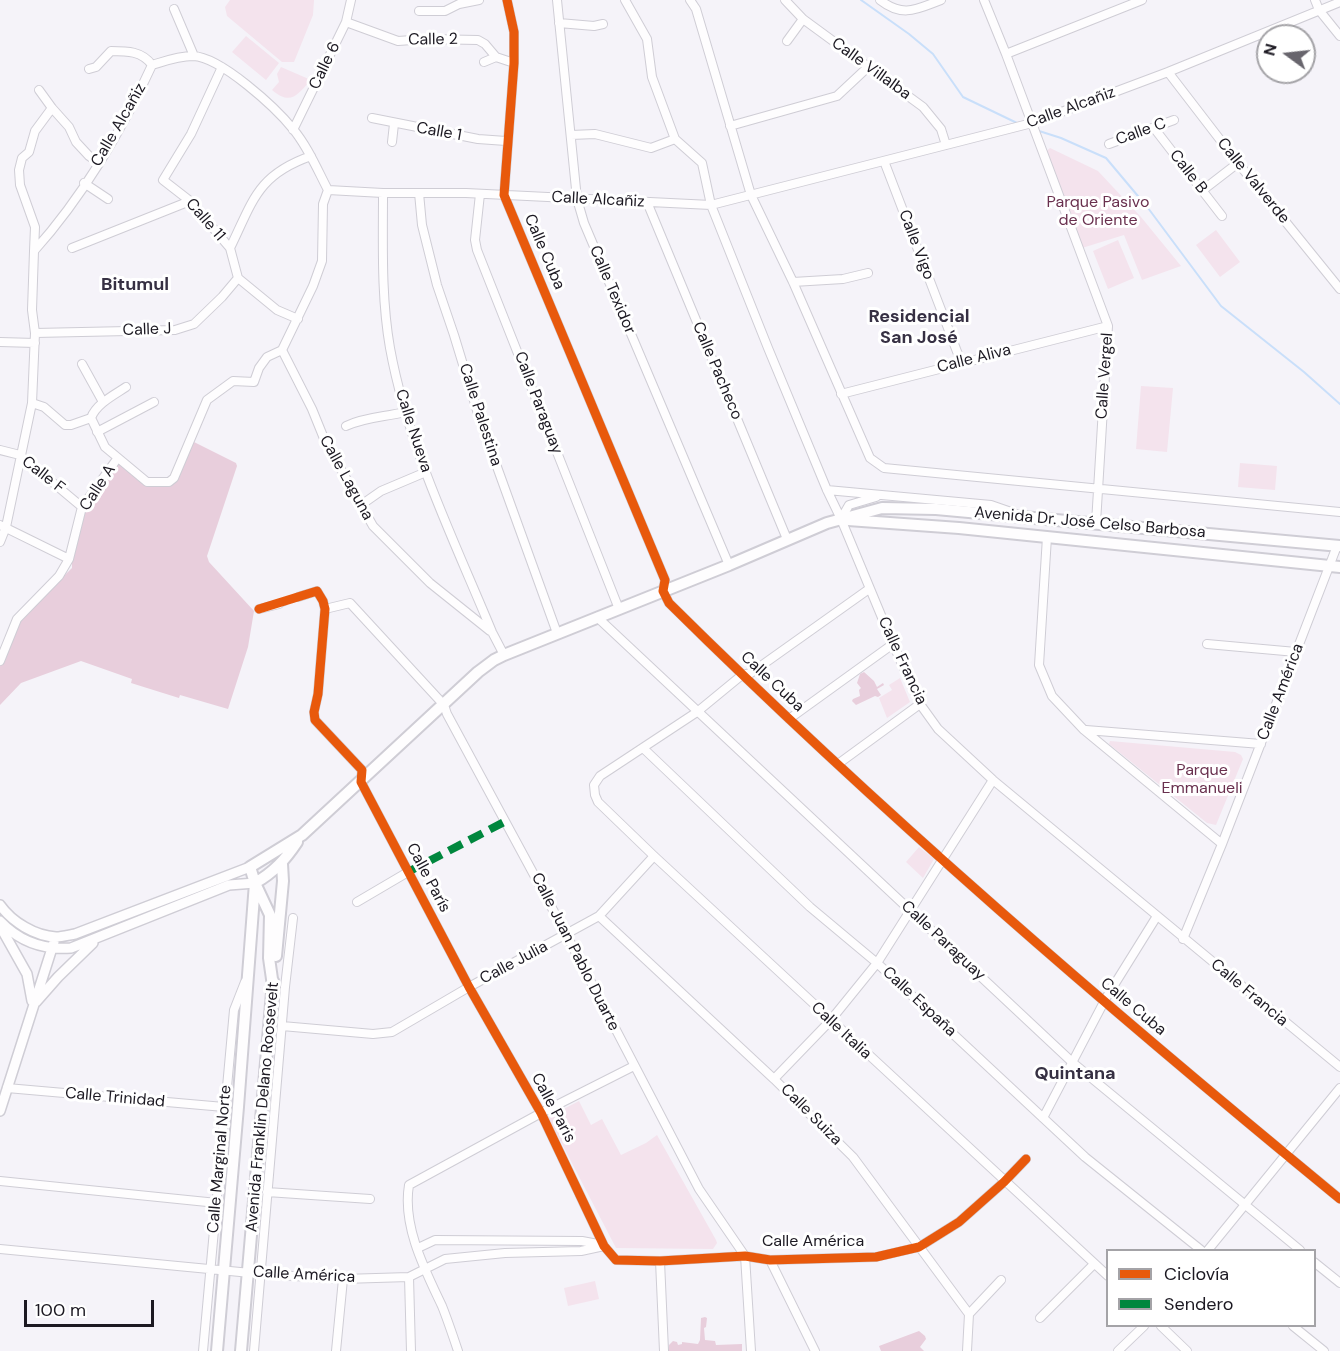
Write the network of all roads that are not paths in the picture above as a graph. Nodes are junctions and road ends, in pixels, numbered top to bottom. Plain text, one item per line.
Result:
1 (351, 0) edge
2 (479, 0) edge
3 (507, 0) edge
4 (557, 0) edge
5 (625, 0) edge
6 (690, 0) edge
7 (785, 0) edge
8 (880, 0) edge
9 (941, 0) edge
10 (984, 0) edge
11 (1142, 0) edge
12 (1315, 0) edge
13 (1340, 2) edge
14 (919, 4) edge
15 (174, 9) dead end
16 (1319, 10) junction
17 (419, 11) dead end
18 (803, 19) junction
19 (346, 22) junction
20 (559, 23) junction
21 (603, 24) dead end
22 (1340, 36) edge
23 (787, 41) dead end
24 (1006, 54) junction
25 (194, 56) junction
26 (496, 57) junction
27 (484, 62) dead end
28 (514, 63) junction
29 (152, 65) junction
30 (222, 67) junction
31 (868, 67) junction
32 (89, 69) dead end
33 (1168, 72) junction
34 (39, 90) dead end
35 (52, 108) junction
36 (372, 118) dead end
37 (1174, 120) dead end
38 (1032, 123) junction
39 (394, 124) junction
40 (729, 126) junction
41 (1154, 128) junction
42 (293, 129) junction
43 (571, 135) junction
44 (675, 139) junction
45 (506, 141) junction
46 (392, 142) dead end
47 (1109, 144) dead end
48 (946, 145) junction
49 (311, 156) junction
50 (884, 161) junction
51 (98, 162) junction
52 (1238, 163) junction
53 (84, 183) junction
54 (328, 190) junction
55 (1203, 190) junction
56 (383, 193) junction
57 (419, 193) junction
58 (480, 194) junction
59 (504, 195) junction
60 (751, 195) junction
61 (108, 199) dead end
62 (576, 199) junction
63 (190, 201) junction
64 (647, 202) junction
65 (711, 204) junction
66 (1222, 216) dead end
67 (72, 248) dead end
68 (230, 248) junction
69 (34, 251) junction
70 (868, 273) dead end
71 (238, 278) junction
72 (793, 282) junction
73 (1340, 289) edge
74 (298, 319) junction
75 (1108, 326) junction
76 (35, 333) junction
77 (0, 342) edge
78 (35, 343) junction
79 (282, 350) junction
80 (961, 362) junction
81 (82, 364) dead end
82 (126, 387) dead end
83 (841, 394) junction
84 (103, 402) junction
85 (154, 402) dead end
86 (32, 403) junction
87 (405, 412) junction
88 (91, 418) junction
89 (346, 426) dead end
90 (97, 432) junction
91 (0, 450) edge
92 (20, 455) junction
93 (117, 459) junction
94 (426, 472) junction
95 (1097, 489) junction
96 (826, 490) junction
97 (883, 496) junction
98 (361, 505) junction
99 (82, 507) junction
100 (1340, 512) edge
101 (1024, 516) junction
102 (841, 519) junction
103 (1096, 523) junction
104 (3, 526) edge
105 (1047, 537) junction
106 (788, 539) junction
107 (0, 542) edge
108 (1339, 544) edge
109 (69, 559) junction
110 (729, 565) junction
111 (1335, 567) edge
112 (869, 589) junction
113 (663, 591) junction
114 (298, 597) tunnel mouth
115 (279, 604) tunnel mouth
116 (259, 609) dead end
117 (325, 609) junction
118 (619, 609) junction
119 (597, 617) junction
120 (492, 632) junction
121 (557, 633) junction
122 (893, 644) junction
123 (1207, 644) dead end
124 (1296, 652) junction
125 (504, 655) junction
126 (0, 661) edge
127 (742, 675) junction
128 (920, 704) junction
129 (444, 705) junction
130 (697, 712) junction
131 (789, 719) junction
132 (1084, 730) junction
133 (1261, 744) junction
134 (643, 748) junction
135 (838, 764) junction
136 (993, 780) junction
137 (362, 782) junction
138 (302, 835) junction
139 (1222, 844) junction
140 (654, 856) junction
141 (942, 858) junction
142 (282, 864) junction
143 (250, 867) junction
144 (408, 872) junction
145 (255, 883) junction
146 (357, 902) dead end
147 (0, 905) edge
148 (910, 910) junction
149 (599, 916) junction
150 (1157, 916) junction
151 (293, 918) dead end
152 (0, 921) edge
153 (0, 926) edge
154 (567, 934) junction
155 (56, 937) junction
156 (99, 938) junction
157 (1183, 939) junction
158 (53, 948) junction
159 (878, 963) junction
160 (249, 969) junction
161 (273, 986) junction
162 (285, 987) junction
163 (469, 987) junction
164 (1104, 1003) junction
165 (32, 1006) junction
166 (830, 1021) junction
167 (282, 1026) junction
168 (1072, 1062) junction
169 (634, 1066) junction
170 (1340, 1067) edge
171 (774, 1079) junction
172 (7, 1088) junction
173 (1340, 1088) edge
174 (224, 1107) junction
175 (0, 1112) edge
176 (540, 1113) junction
177 (1043, 1118) junction
178 (1287, 1155) junction
179 (1026, 1159) dead end
180 (0, 1181) edge
181 (1004, 1182) junction
182 (267, 1192) junction
183 (370, 1199) dead end
184 (1340, 1199) edge
185 (217, 1203) junction
186 (1245, 1206) junction
187 (604, 1246) junction
188 (919, 1247) junction
189 (418, 1248) junction
190 (0, 1249) edge
191 (1199, 1249) edge
192 (1210, 1249) edge
193 (1298, 1249) edge
194 (745, 1256) junction
195 (770, 1260) junction
196 (660, 1261) junction
197 (1094, 1264) junction
198 (1316, 1264) edge
199 (211, 1270) junction
200 (424, 1270) junction
201 (225, 1271) junction
202 (249, 1272) junction
203 (261, 1274) junction
204 (1106, 1275) edge
205 (409, 1277) junction
206 (343, 1279) junction
207 (1001, 1280) dead end
208 (1340, 1283) edge
209 (969, 1314) junction
210 (1040, 1318) dead end
211 (1143, 1327) edge
212 (1162, 1327) edge
213 (1294, 1327) edge
214 (1185, 1350) edge
215 (203, 1351) edge
216 (217, 1351) edge
217 (241, 1351) edge
218 (254, 1351) edge
219 (336, 1351) edge
220 (411, 1351) edge
221 (458, 1351) edge
222 (664, 1351) edge
223 (751, 1351) edge
224 (815, 1351) edge
225 (968, 1351) edge
226 (1118, 1351) edge
227 (1324, 1351) edge

1 - 19 street, Calle 6
2 - 17 street
3 - 28 street, Calle Cuba
4 - 20 street, Calle Texidor
5 - 44 street
6 - 40 street
7 - 18 street, Calle Villalba
8 - 14 street
9 - 14 street
10 - 24 street, Calle Vergel
11 - 24 street
12 - 16 street
13 - 16 street, Calle Alcañiz
15 - 25 street
16 - 22 street
16 - 33 street, Calle Alcañiz
18 - 23 street
18 - 31 street, Calle Villalba
19 - 26 street, Calle 2
19 - 42 street, Calle 6
20 - 21 street
20 - 43 street, Calle Texidor
24 - 38 street, Calle Vergel
25 - 29 street, Calle Alcañiz
25 - 30 street, Calle Alcañiz
26 - 27 street
26 - 28 street, Calle 2
28 - 45 street, Calle Cuba
29 - 32 street
29 - 51 street, Calle Alcañiz
30 - 42 street, Calle Alcañiz
30 - 63 street, Calle 11
31 - 40 street
31 - 48 street, Calle Villalba
33 - 38 street, Calle Alcañiz
33 - 52 street, Calle Valverde
34 - 35 street
35 - 51 street
35 - 69 street
36 - 39 street, Calle 1
37 - 41 street, Calle C
38 - 48 street, Calle Alcañiz
38 - 75 street, Calle Vergel
39 - 45 street, Calle 1
39 - 46 street
40 - 60 street
41 - 47 street, Calle C
41 - 55 street, Calle B
42 - 49 street, Calle Alcañiz
43 - 44 street
43 - 62 street, Calle Texidor
44 - 65 street, Calle Francia
45 - 59 street, Calle Cuba
48 - 50 street, Calle Alcañiz
49 - 54 street, Calle Alcañiz
49 - 68 street
50 - 60 street, Calle Alcañiz
50 - 80 street, Calle Vigo
51 - 53 street, Calle Alcañiz
52 - 55 street
52 - 73 street, Calle Valverde
53 - 61 street
53 - 69 street, Calle Alcañiz
54 - 56 street, Calle Alcañiz
54 - 74 street
55 - 66 street, Calle B
56 - 57 street, Calle Alcañiz
56 - 87 street, Calle Nueva
57 - 58 street, Calle Alcañiz
57 - 121 street, Calle Palestina
58 - 59 street, Calle Alcañiz
58 - 118 street, Calle Paraguay
59 - 62 street, Calle Alcañiz
59 - 113 street, Calle Cuba
60 - 65 street, Calle Alcañiz
60 - 72 street
62 - 64 street, Calle Alcañiz
62 - 110 street, Calle Texidor
63 - 67 street
63 - 68 street, Calle 11
64 - 65 street, Calle Alcañiz
64 - 106 street, Calle Pacheco
65 - 96 street, Calle Francia
68 - 71 street, Calle 11
69 - 76 street
70 - 72 street
71 - 74 street
71 - 76 street, Calle J
72 - 83 street
74 - 79 street
75 - 80 street, Calle Aliva
75 - 95 street, Calle Vergel
76 - 78 street
77 - 78 street
78 - 86 street
79 - 93 street, Calle A
79 - 98 street, Calle Laguna
80 - 83 street, Calle Aliva
81 - 84 street
82 - 84 street
83 - 95 street
84 - 88 street
85 - 90 street
86 - 88 street
86 - 92 street
87 - 89 street
87 - 94 street, Calle Nueva
88 - 90 street
90 - 93 street
91 - 92 street, Calle F
92 - 99 street, Calle F
92 - 104 street
93 - 99 street, Calle A
94 - 98 street
94 - 120 street, Calle Nueva
95 - 100 street
95 - 103 street, Calle Vergel
96 - 97 street
96 - 102 street, Calle Francia
97 - 101 street
97 - 102 street
98 - 120 street, Calle Laguna
99 - 109 street, Calle A
101 - 102 main road, Avenida Dr. José Celso Barbosa
101 - 103 main road, Avenida Dr. José Celso Barbosa
102 - 105 main road, Avenida Dr. José Celso Barbosa
102 - 106 main road, Avenida Dr. José Celso Barbosa
102 - 112 street, Calle Francia
103 - 108 main road, Avenida Dr. José Celso Barbosa
104 - 107 street
104 - 109 street
105 - 111 main road, Avenida Dr. José Celso Barbosa
105 - 132 street
106 - 110 main road, Avenida Dr. José Celso Barbosa
108 - 111 street, Calle América
109 - 126 street, Calle A
110 - 113 main road, Avenida Dr. José Celso Barbosa
111 - 124 street, Calle América
112 - 122 street, Calle Francia
112 - 127 street
113 - 118 main road, Avenida Dr. José Celso Barbosa
113 - 127 street, Calle Cuba
114 - 117 street
115 - 116 street
117 - 129 street, Calle Juan Pablo Duarte
117 - 137 street, Calle París
118 - 119 main road, Avenida Dr. José Celso Barbosa
119 - 121 main road, Avenida Dr. José Celso Barbosa
119 - 130 street, Calle Paraguay
120 - 125 street, Calle Nueva
121 - 125 main road, Avenida Dr. José Celso Barbosa
122 - 128 street, Calle Francia
122 - 131 street
123 - 124 street
124 - 133 street, Calle América
125 - 129 main road, Avenida Dr. José Celso Barbosa
127 - 130 street
127 - 131 street, Calle Cuba
128 - 135 street
128 - 136 street, Calle Francia
129 - 137 main road, Avenida Dr. José Celso Barbosa
129 - 154 street, Calle Juan Pablo Duarte
130 - 134 street
130 - 148 street, Calle Paraguay
131 - 135 street, Calle Cuba
132 - 133 street
132 - 139 street
133 - 139 street, Calle América
134 - 140 street, Calle Italia
134 - 159 street, Calle España
135 - 141 street, Calle Cuba
136 - 141 street
136 - 150 street, Calle Francia
137 - 138 main road, Avenida Dr. José Celso Barbosa
137 - 144 street, Calle París
138 - 142 main road, Avenida Dr. José Celso Barbosa
138 - 143 main road, Avenida Dr. José Celso Barbosa
139 - 157 street, Calle América
140 - 149 street, Calle Julia
140 - 166 street, Calle Italia
141 - 148 street
141 - 164 street, Calle Cuba
142 - 145 main road, Avenida Dr. José Celso Barbosa
142 - 161 main road, Avenida Franklin Delano Roosevelt
143 - 145 main road
143 - 155 street, Avenida Dr. José Celso Barbosa
144 - 146 street
144 - 163 street, Calle París
145 - 156 street, Avenida Dr. José Celso Barbosa
145 - 160 main road, Avenida Franklin Delano Roosevelt
145 - 161 main road
147 - 155 street
148 - 159 street
148 - 168 street, Calle Paraguay
149 - 154 street, Calle Julia
149 - 171 street, Calle Suiza
150 - 157 street, Calle Francia
150 - 164 street
151 - 162 street
152 - 158 street, Avenida Dr. José Celso Barbosa
153 - 165 street
154 - 163 street, Calle Julia
154 - 169 street, Calle Juan Pablo Duarte
155 - 158 street
156 - 158 street, Avenida Dr. José Celso Barbosa
156 - 165 street
157 - 170 street, Calle Francia
158 - 165 street
159 - 166 street
159 - 177 street, Calle España
160 - 174 street, Calle Marginal Norte
160 - 201 main road, Avenida Franklin Delano Roosevelt
161 - 162 street
161 - 202 main road, Avenida Franklin Delano Roosevelt
162 - 167 street
163 - 167 street, Calle Julia
163 - 176 street, Calle Paris
164 - 168 street
164 - 178 street, Calle Cuba
165 - 172 street
166 - 171 street
166 - 181 street, Calle Italia
167 - 182 street
168 - 177 street
168 - 186 street, Calle Paraguay
169 - 176 street
169 - 194 street, Calle Juan Pablo Duarte
171 - 188 street, Calle Suiza
172 - 174 street, Calle Trinidad
172 - 175 street
173 - 178 street
174 - 185 street, Calle Marginal Norte
176 - 187 street, Calle Paris
176 - 189 street
177 - 191 street, Calle España
178 - 184 street, Calle Cuba
178 - 186 street
179 - 181 street, Calle América
180 - 185 street
181 - 188 street, Calle América
181 - 197 street, Calle Italia
182 - 183 street
182 - 203 street
185 - 199 street, Calle Marginal Norte
186 - 192 street
186 - 193 street, Calle Paraguay
187 - 189 street, Calle América
187 - 196 street, Calle América
187 - 200 street, Calle América
188 - 195 street, Calle América
188 - 209 street, Calle Suiza
189 - 200 street
190 - 199 street, Calle América
194 - 195 street, Calle América
194 - 196 street, Calle América
194 - 223 street
195 - 224 street
196 - 222 street
197 - 204 street, Calle Italia
197 - 210 street
198 - 208 street
199 - 201 street, Calle América
199 - 215 street, Calle Marginal Norte
200 - 205 street, Calle América
200 - 221 street
201 - 202 street, Calle América
201 - 216 main road, Avenida Franklin Delano Roosevelt
202 - 203 street, Calle América
202 - 217 main road, Avenida Franklin Delano Roosevelt
203 - 206 street, Calle América
203 - 218 street
205 - 206 street, Calle América
205 - 220 street
206 - 219 street
207 - 209 street
209 - 225 street
211 - 226 street
212 - 214 street
213 - 227 street

